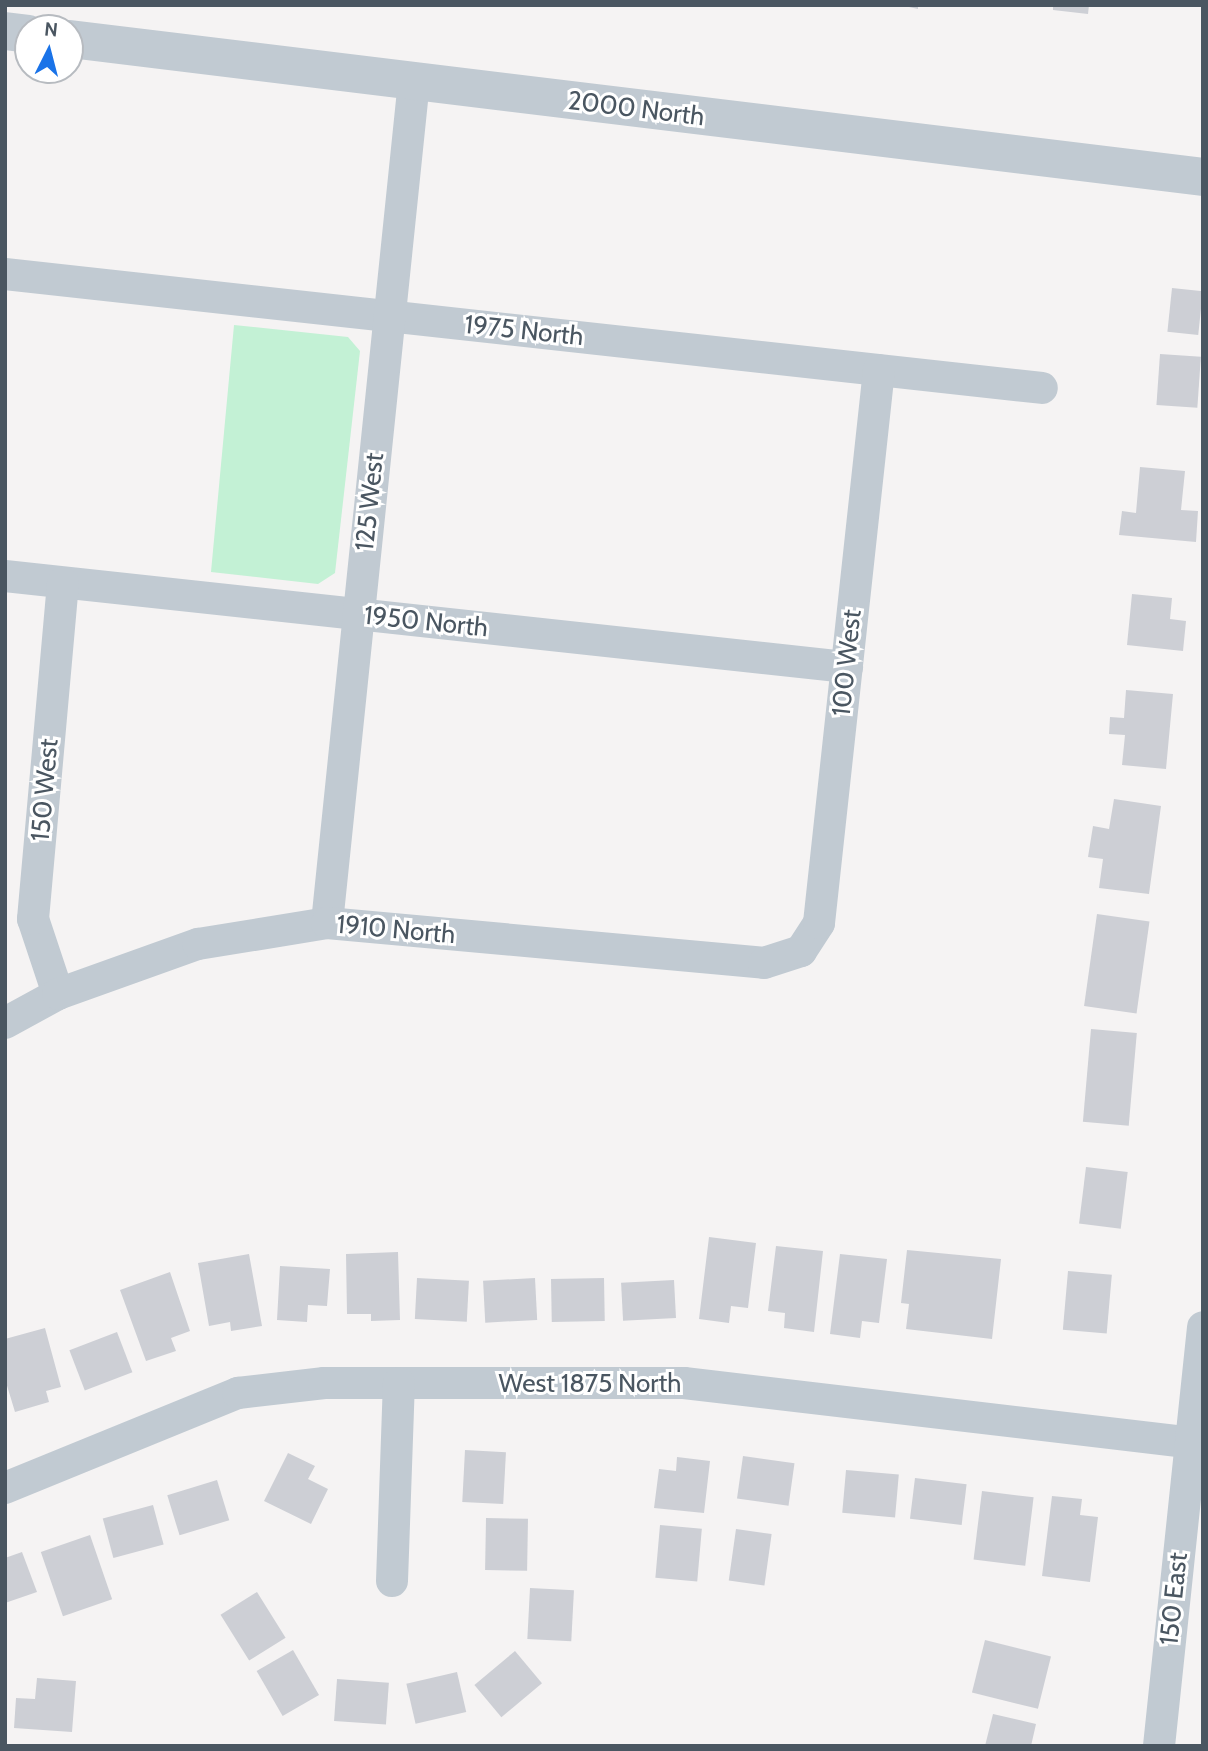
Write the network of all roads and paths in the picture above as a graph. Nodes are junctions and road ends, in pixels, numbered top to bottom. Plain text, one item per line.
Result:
1 (84, 41) edge
2 (414, 81) junction
3 (1203, 177) edge
4 (5, 274) edge
5 (389, 316) junction
6 (879, 370) junction
7 (1042, 388) dead end
8 (5, 576) edge
9 (63, 583) junction
10 (359, 615) junction
11 (847, 667) junction
12 (327, 923) junction
13 (801, 951) joint
14 (58, 994) junction
15 (5, 1023) edge
16 (1203, 1327) edge
17 (399, 1383) junction
18 (1197, 1443) edge
19 (5, 1488) edge
20 (392, 1581) dead end
21 (1159, 1746) edge

1 - 2 street, 2000 North
2 - 3 street, 2000 North
2 - 5 street, 125 West
4 - 5 street, 1975 North
5 - 6 street, 1975 North
5 - 10 street, 125 West
6 - 7 street, 1975 North
6 - 11 street, 100 West
8 - 9 street, 1950 North
9 - 10 street, 1950 North
9 - 14 street, 150 West
10 - 11 street, 1950 North
10 - 12 street, 125 West
11 - 13 street, 100 West
12 - 13 street, 1910 North
12 - 14 street, 1910 North
14 - 15 street, 1910 North
16 - 18 street, 150 East
17 - 18 street, West 1875 North
17 - 19 street, West 1875 North
17 - 20 street
18 - 21 street, 150 East

